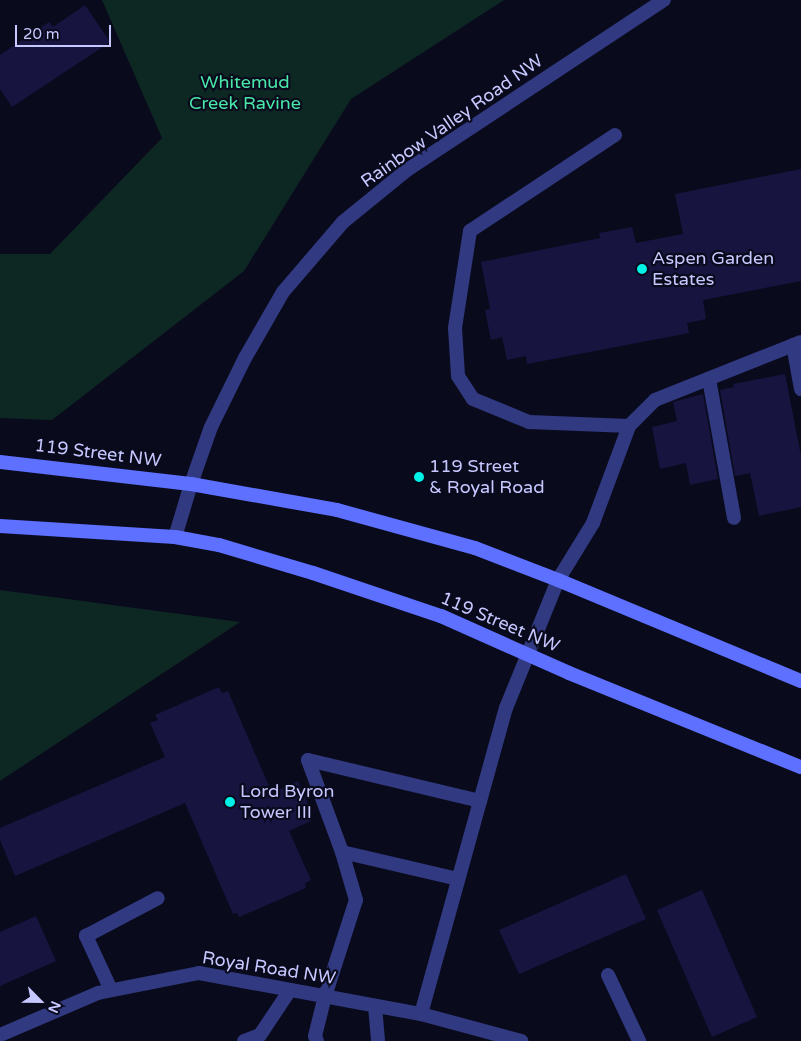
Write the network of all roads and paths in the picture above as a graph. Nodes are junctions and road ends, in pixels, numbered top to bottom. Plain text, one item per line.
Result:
1 (664, 0) edge
2 (615, 135) dead end
3 (797, 344) edge
4 (709, 379) junction
5 (801, 389) edge
6 (629, 426) junction
7 (0, 462) edge
8 (190, 484) junction
9 (734, 518) dead end
10 (0, 526) edge
11 (175, 537) junction
12 (558, 580) junction
13 (528, 653) junction
14 (801, 681) edge
15 (801, 767) edge
16 (480, 801) junction
17 (342, 852) junction
18 (458, 879) junction
19 (158, 898) dead end
20 (608, 975) dead end
21 (111, 990) junction
22 (290, 990) junction
23 (326, 996) junction
24 (375, 1006) junction
25 (421, 1014) junction
26 (0, 1035) edge
27 (244, 1041) edge
28 (317, 1041) edge
29 (378, 1041) edge
30 (521, 1041) edge
31 (639, 1041) edge

1 - 8 street, Rainbow Valley Road NW
2 - 6 street
3 - 4 street
3 - 5 street
4 - 6 street
4 - 9 street
6 - 12 street
7 - 8 main road, 119 Street NW
8 - 11 street
8 - 12 main road, 119 Street NW
10 - 11 main road, 119 Street NW
11 - 13 main road, 119 Street NW
12 - 13 street
12 - 14 main road, 119 Street NW
13 - 15 main road, 119 Street NW
13 - 16 street
16 - 17 street
16 - 18 street
17 - 18 street
17 - 23 street
18 - 25 street
19 - 21 street
20 - 31 street
21 - 22 street, Royal Road NW
21 - 26 street, Royal Road NW
22 - 23 street, Royal Road NW
22 - 27 street
23 - 24 street, Royal Road NW
23 - 28 street
24 - 25 street, Royal Road NW
24 - 29 street
25 - 30 street, Royal Road NW

